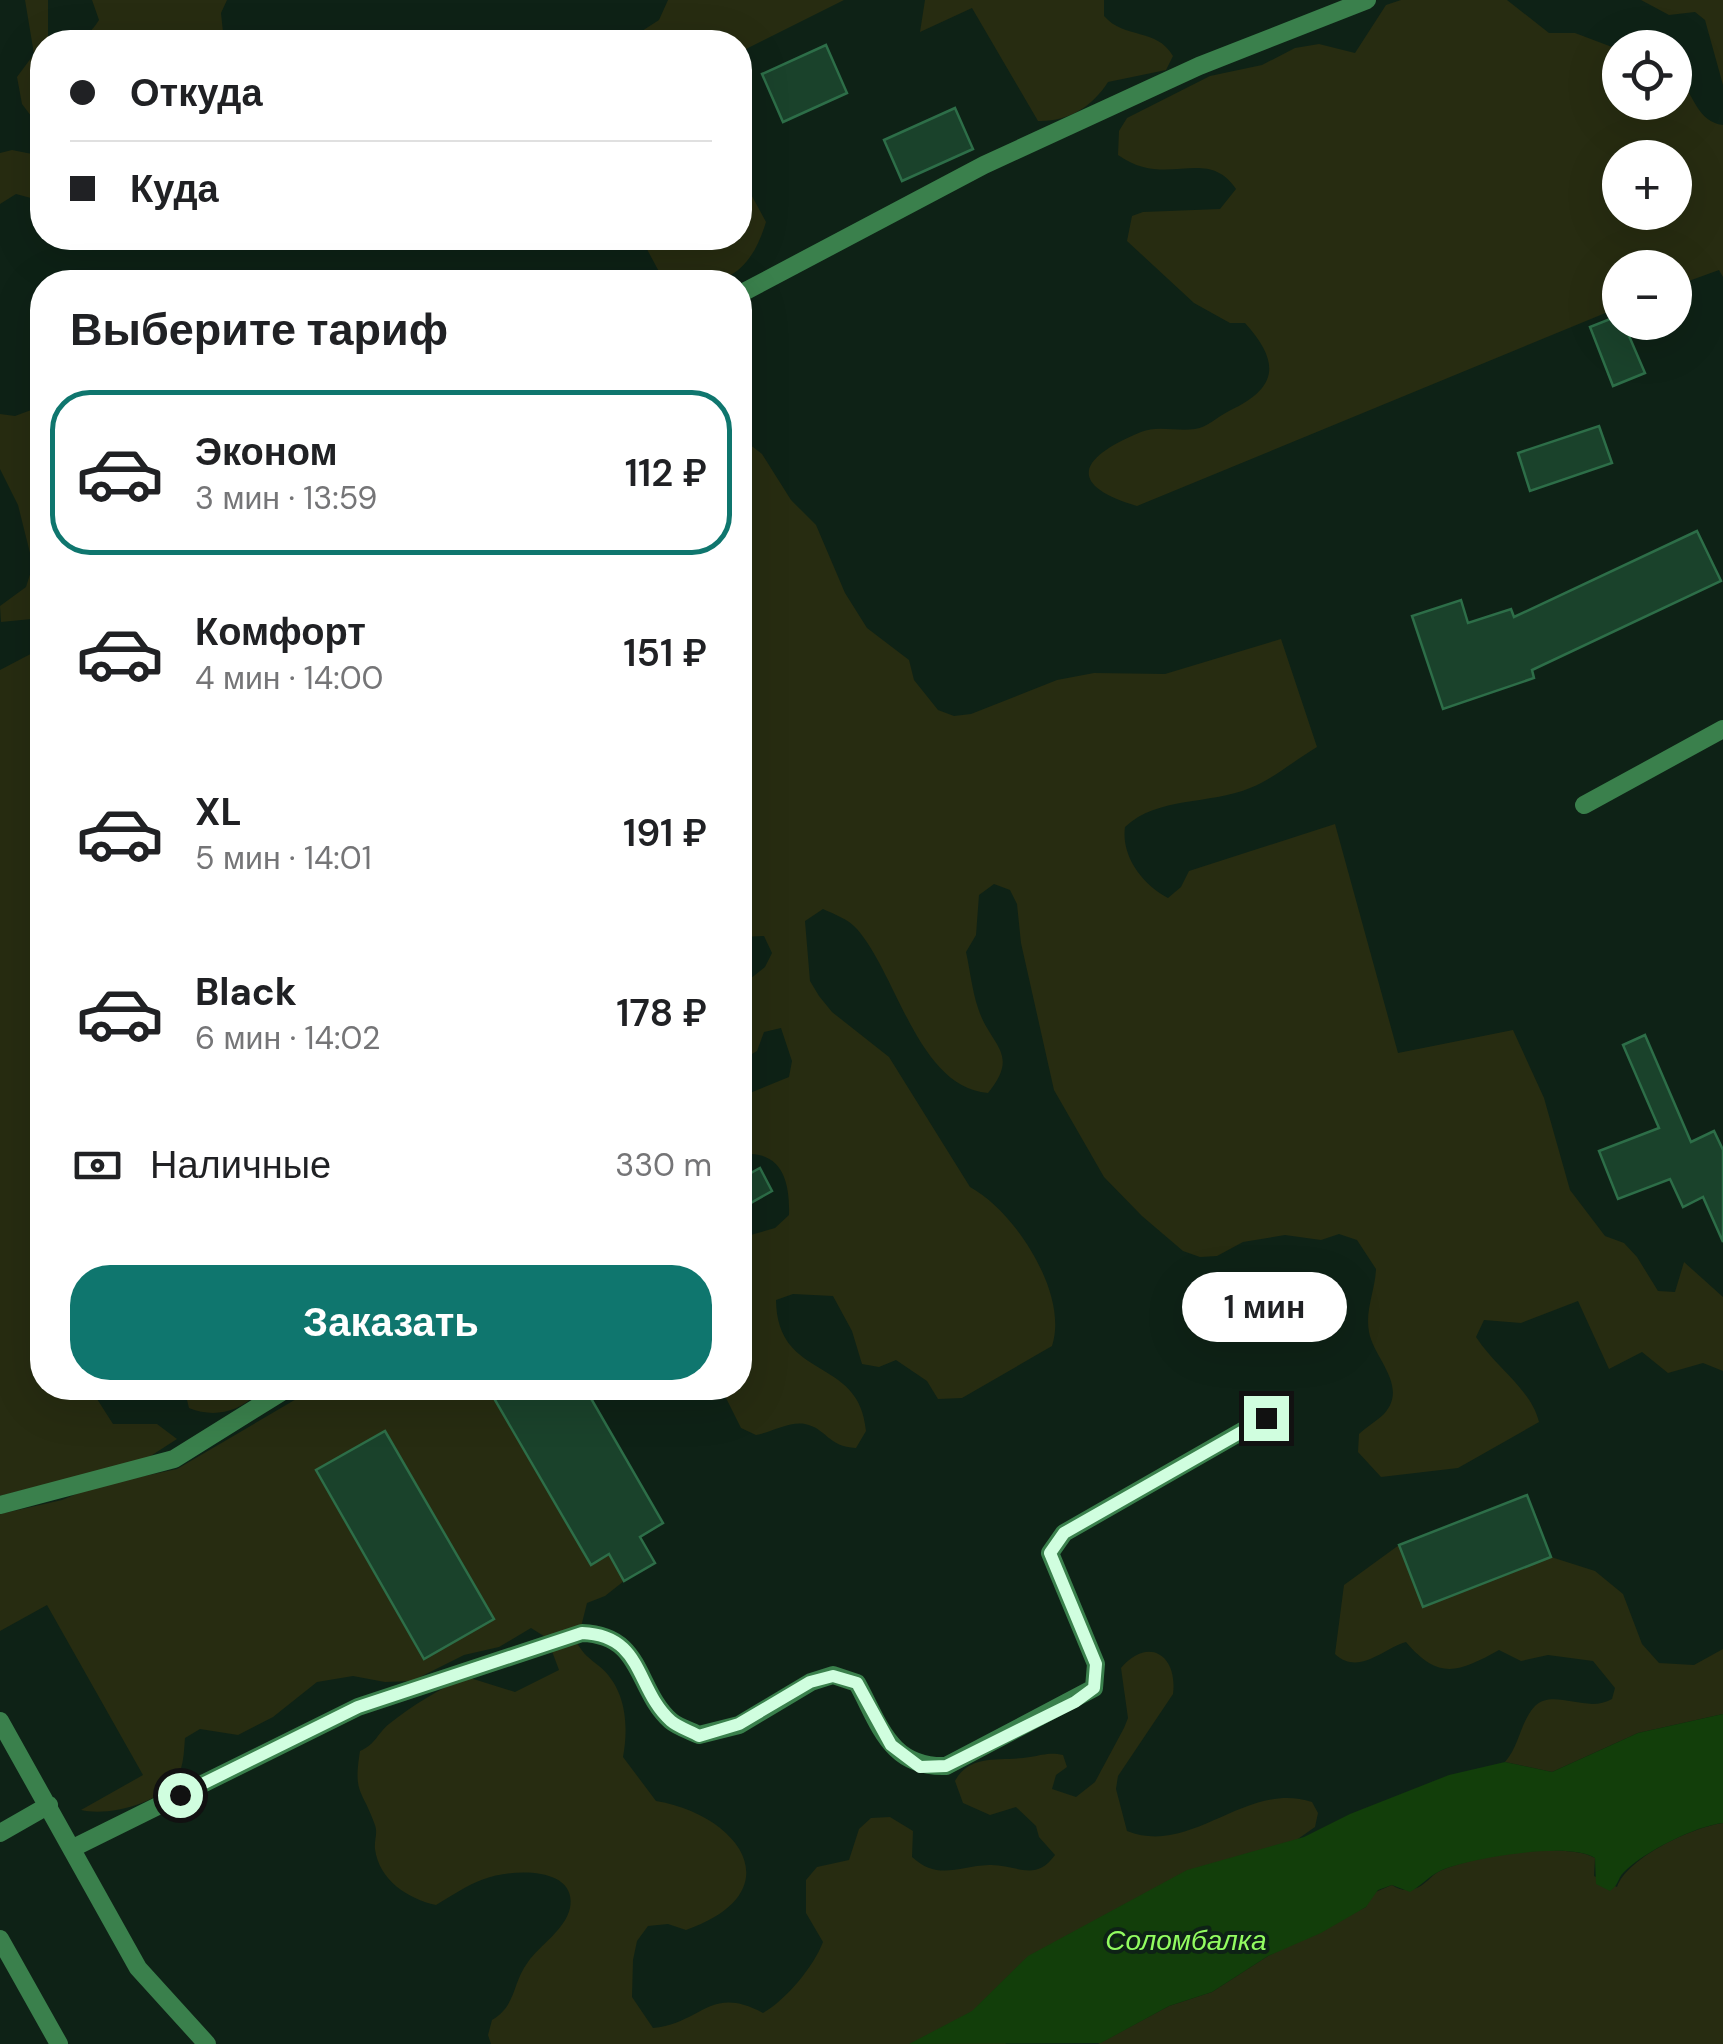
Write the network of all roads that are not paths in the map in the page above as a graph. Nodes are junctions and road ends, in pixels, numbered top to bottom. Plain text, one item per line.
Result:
1 (1367, 0) edge
2 (752, 288) edge
3 (1723, 729) edge
4 (1584, 805) dead end
5 (269, 1400) edge
6 (1266, 1418) dead end
7 (0, 1505) edge
8 (0, 1721) edge
9 (48, 1804) junction
10 (0, 1833) edge
11 (73, 1848) junction
12 (0, 1939) edge
13 (59, 2044) edge
14 (207, 2044) edge

1 - 2 lane
3 - 4 lane
5 - 7 lane
6 - 11 lane
8 - 9 lane
9 - 10 lane
9 - 11 lane
11 - 14 lane
12 - 13 lane

